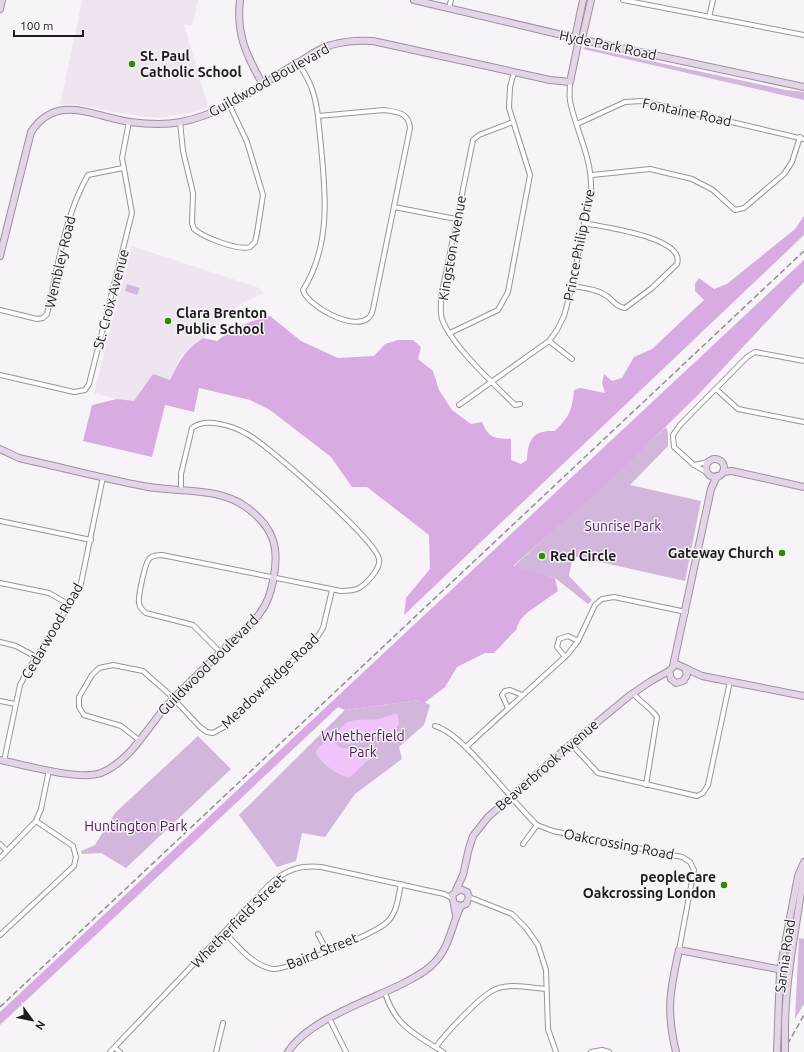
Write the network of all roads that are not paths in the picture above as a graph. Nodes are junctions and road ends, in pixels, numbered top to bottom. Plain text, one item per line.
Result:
1 (2, 0) edge
2 (240, 0) edge
3 (414, 0) edge
4 (451, 0) edge
5 (583, 0) edge
6 (591, 0) edge
7 (623, 0) edge
8 (713, 0) edge
9 (449, 8) junction
10 (0, 10) edge
11 (709, 17) junction
12 (804, 35) edge
13 (579, 39) junction
14 (298, 63) junction
15 (514, 72) junction
16 (570, 82) junction
17 (262, 83) junction
18 (804, 87) edge
19 (229, 104) junction
20 (318, 116) junction
21 (129, 122) junction
22 (180, 122) junction
23 (513, 122) junction
24 (577, 124) junction
25 (802, 138) edge
26 (124, 168) junction
27 (592, 175) junction
28 (394, 207) junction
29 (456, 219) junction
30 (584, 223) junction
31 (1, 247) edge
32 (0, 256) edge
33 (572, 286) junction
34 (0, 310) edge
35 (450, 333) junction
36 (549, 341) junction
37 (572, 359) dead end
38 (804, 361) edge
39 (0, 376) edge
40 (492, 383) junction
41 (716, 388) junction
42 (520, 404) dead end
43 (459, 405) dead end
44 (804, 422) edge
45 (0, 449) edge
46 (708, 462) junction
47 (694, 465) junction
48 (723, 469) junction
49 (709, 474) junction
50 (717, 476) junction
51 (103, 477) junction
52 (804, 487) edge
53 (711, 489) junction
54 (181, 491) junction
55 (0, 521) edge
56 (91, 540) junction
57 (274, 578) junction
58 (0, 583) edge
59 (332, 590) junction
60 (70, 605) junction
61 (686, 612) junction
62 (0, 642) edge
63 (578, 642) junction
64 (678, 650) junction
65 (220, 652) junction
66 (36, 657) junction
67 (565, 657) junction
68 (673, 666) junction
69 (684, 667) junction
70 (669, 671) junction
71 (702, 676) junction
72 (659, 677) junction
73 (686, 678) junction
74 (670, 679) junction
75 (730, 680) junction
76 (633, 693) junction
77 (522, 695) junction
78 (804, 696) edge
79 (173, 699) junction
80 (0, 701) edge
81 (15, 704) junction
82 (508, 708) junction
83 (435, 726) dead end
84 (139, 740) junction
85 (571, 744) junction
86 (466, 747) junction
87 (2, 761) edge
88 (49, 770) junction
89 (646, 785) junction
90 (510, 797) junction
91 (36, 821) junction
92 (537, 825) junction
93 (0, 844) edge
94 (523, 844) dead end
95 (8, 851) junction
96 (0, 858) edge
97 (804, 862) edge
98 (804, 872) edge
99 (463, 875) junction
100 (401, 884) junction
101 (454, 893) junction
102 (468, 894) junction
103 (477, 902) junction
104 (460, 905) junction
105 (225, 933) junction
106 (318, 934) dead end
107 (0, 935) edge
108 (679, 950) junction
109 (327, 951) junction
110 (780, 970) junction
111 (788, 971) junction
112 (546, 989) junction
113 (385, 992) junction
114 (329, 1018) junction
115 (223, 1023) dead end
116 (436, 1047) junction
117 (115, 1048) junction
118 (110, 1052) edge
119 (120, 1052) edge
120 (216, 1052) edge
121 (288, 1052) edge
122 (346, 1052) edge
123 (443, 1052) edge
124 (556, 1052) edge
125 (591, 1052) edge
126 (609, 1052) edge
127 (676, 1052) edge
128 (777, 1052) edge
129 (785, 1052) edge

1 - 10 street
2 - 17 street
3 - 9 street, Hyde Park Road
4 - 9 street
5 - 13 street
6 - 13 street
7 - 11 street
8 - 11 street
9 - 13 street, Hyde Park Road
11 - 12 street
13 - 16 street, Prince Philip Drive
13 - 18 street, Hyde Park Road
14 - 15 street, Guildwood Boulevard
14 - 17 street, Guildwood Boulevard
14 - 20 street
15 - 16 street, Guildwood Boulevard
15 - 23 street
16 - 24 street, Prince Philip Drive
17 - 19 street, Guildwood Boulevard
19 - 22 street, Guildwood Boulevard
19 - 22 street
20 - 28 street
20 - 28 street
21 - 22 street, Guildwood Boulevard
21 - 26 street, St. Croix Avenue
21 - 31 street, Guildwood Boulevard
23 - 29 street, Kingston Avenue
23 - 35 street
24 - 25 street, Fontaine Road
24 - 27 street, Prince Philip Drive
25 - 27 street
26 - 34 street, Wembley Road
26 - 39 street, St. Croix Avenue
27 - 30 street, Prince Philip Drive
28 - 29 street
29 - 35 street, Kingston Avenue
30 - 33 street, Prince Philip Drive
30 - 33 street
31 - 32 street, Guildwood Boulevard
33 - 36 street, Prince Philip Drive
35 - 40 street, Kingston Avenue
36 - 37 street
36 - 40 street, Prince Philip Drive
38 - 41 street
40 - 42 street, Kingston Avenue
40 - 43 street, Prince Philip Drive
41 - 44 street
41 - 47 street
45 - 51 street, Guildwood Boulevard
46 - 47 street
46 - 48 street
46 - 49 street
47 - 49 street
48 - 50 street
48 - 52 street
49 - 50 street
49 - 53 street
50 - 53 street
51 - 54 street, Guildwood Boulevard
51 - 56 street, Cedarwood Road
53 - 61 street
54 - 57 street, Guildwood Boulevard
54 - 59 street
55 - 56 street
56 - 60 street, Cedarwood Road
57 - 59 street
57 - 65 street, Guildwood Boulevard
57 - 65 street
58 - 60 street
59 - 79 street, Meadow Ridge Road
60 - 66 street, Cedarwood Road
61 - 63 street
61 - 64 street
62 - 66 street
63 - 67 street
63 - 67 street
64 - 68 street
64 - 69 street
65 - 79 street, Guildwood Boulevard
66 - 81 street, Cedarwood Road
67 - 77 street
68 - 69 street
68 - 70 street
69 - 71 street
69 - 73 street
70 - 72 street, Beaverbrook Avenue
70 - 74 street
71 - 73 street
71 - 75 street
72 - 74 street
72 - 76 street, Beaverbrook Avenue
73 - 74 street
75 - 78 street
75 - 89 street
76 - 85 street, Beaverbrook Avenue
76 - 89 street
77 - 82 street
77 - 82 street
79 - 84 street, Guildwood Boulevard
79 - 84 street, Meadow Ridge Road
80 - 81 street
81 - 87 street, Cedarwood Road
82 - 86 street
83 - 86 street, Oakcrossing Road
84 - 88 street, Guildwood Boulevard
85 - 89 street
85 - 90 street, Beaverbrook Avenue
86 - 90 street, Oakcrossing Road
87 - 88 street, Guildwood Boulevard
88 - 91 street
90 - 92 street, Oakcrossing Road
90 - 99 street, Beaverbrook Avenue
91 - 95 street
91 - 107 street
92 - 94 street
92 - 108 street, Oakcrossing Road
93 - 95 street
95 - 96 street
97 - 110 street, Sarnia Road
98 - 111 street, Sarnia Road
99 - 101 street, Beaverbrook Avenue
99 - 102 street, Beaverbrook Avenue
100 - 101 street, Whetherfield Street
100 - 105 street, Whetherfield Street
100 - 109 street, Baird Street
101 - 102 street
101 - 104 street
102 - 103 street
102 - 104 street
103 - 104 street
103 - 112 street
104 - 113 street
105 - 109 street, Baird Street
105 - 117 street, Whetherfield Street
106 - 109 street
108 - 110 street
108 - 127 street, Oakcrossing Road
110 - 111 street
110 - 128 street, Sarnia Road
111 - 129 street, Sarnia Road, bridge
112 - 116 street
112 - 124 street
113 - 114 street
113 - 116 street
114 - 121 street
114 - 122 street
115 - 120 street
116 - 123 street
117 - 118 street, Whetherfield Street
117 - 119 street
125 - 126 street

